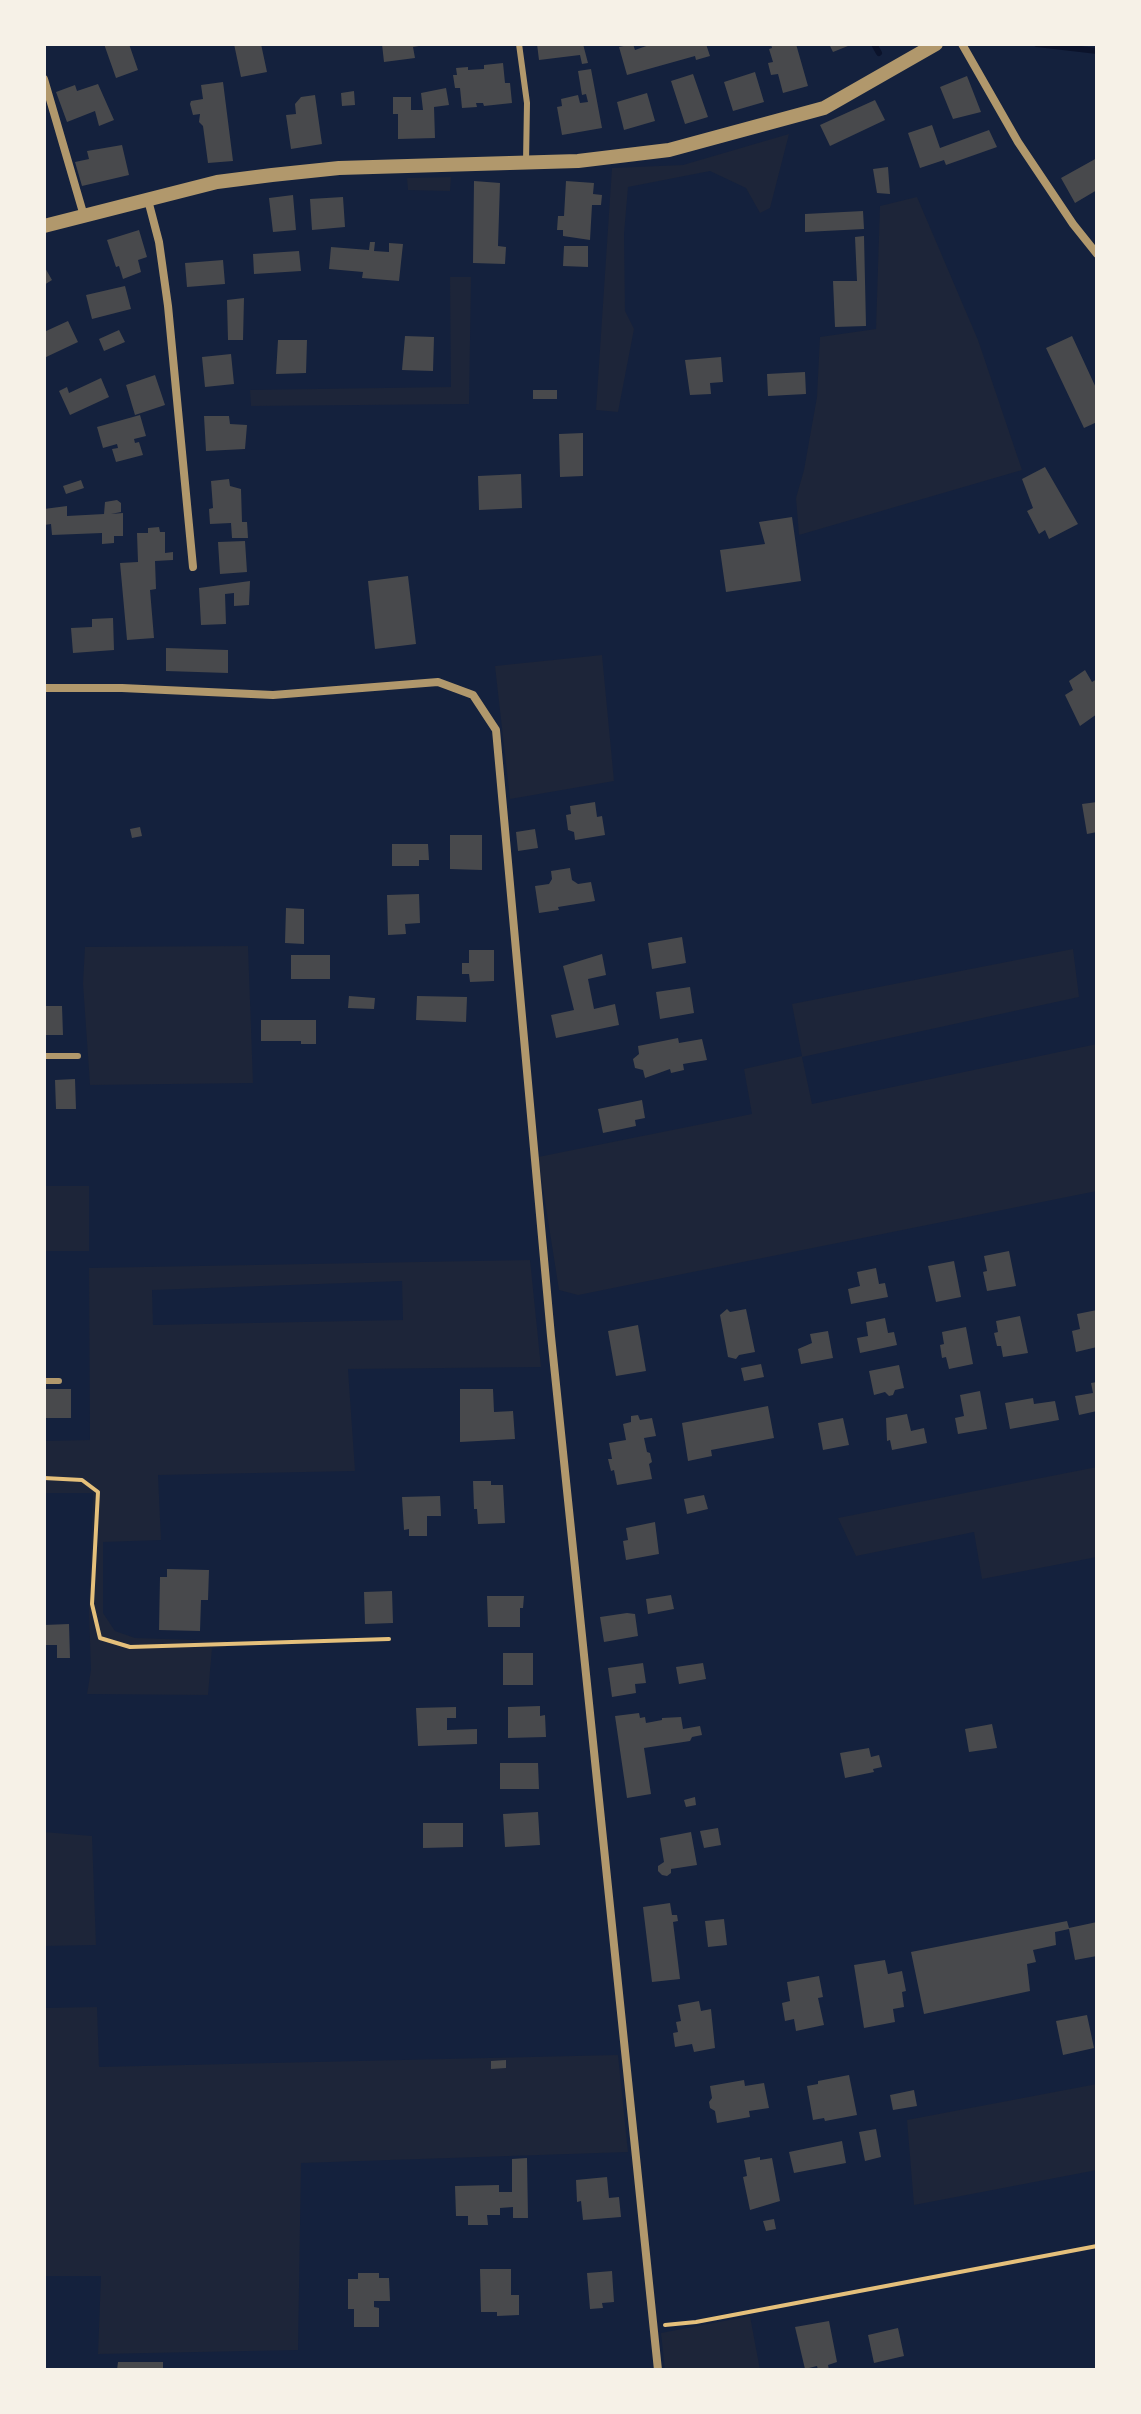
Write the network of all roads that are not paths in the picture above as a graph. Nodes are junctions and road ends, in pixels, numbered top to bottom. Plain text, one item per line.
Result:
1 (519, 44) edge
2 (936, 44) edge
3 (962, 44) edge
4 (44, 79) edge
5 (526, 162) junction
6 (148, 200) junction
7 (84, 216) junction
8 (44, 226) edge
9 (1097, 254) edge
10 (193, 567) dead end
11 (44, 688) edge
12 (44, 1056) edge
13 (78, 1056) dead end
14 (44, 1381) edge
15 (59, 1381) dead end
16 (658, 2370) edge

1 - 5 lane
2 - 5 street
3 - 9 street
4 - 7 street
5 - 6 street
6 - 7 street
6 - 10 street
7 - 8 street
11 - 16 street
12 - 13 lane
14 - 15 lane

